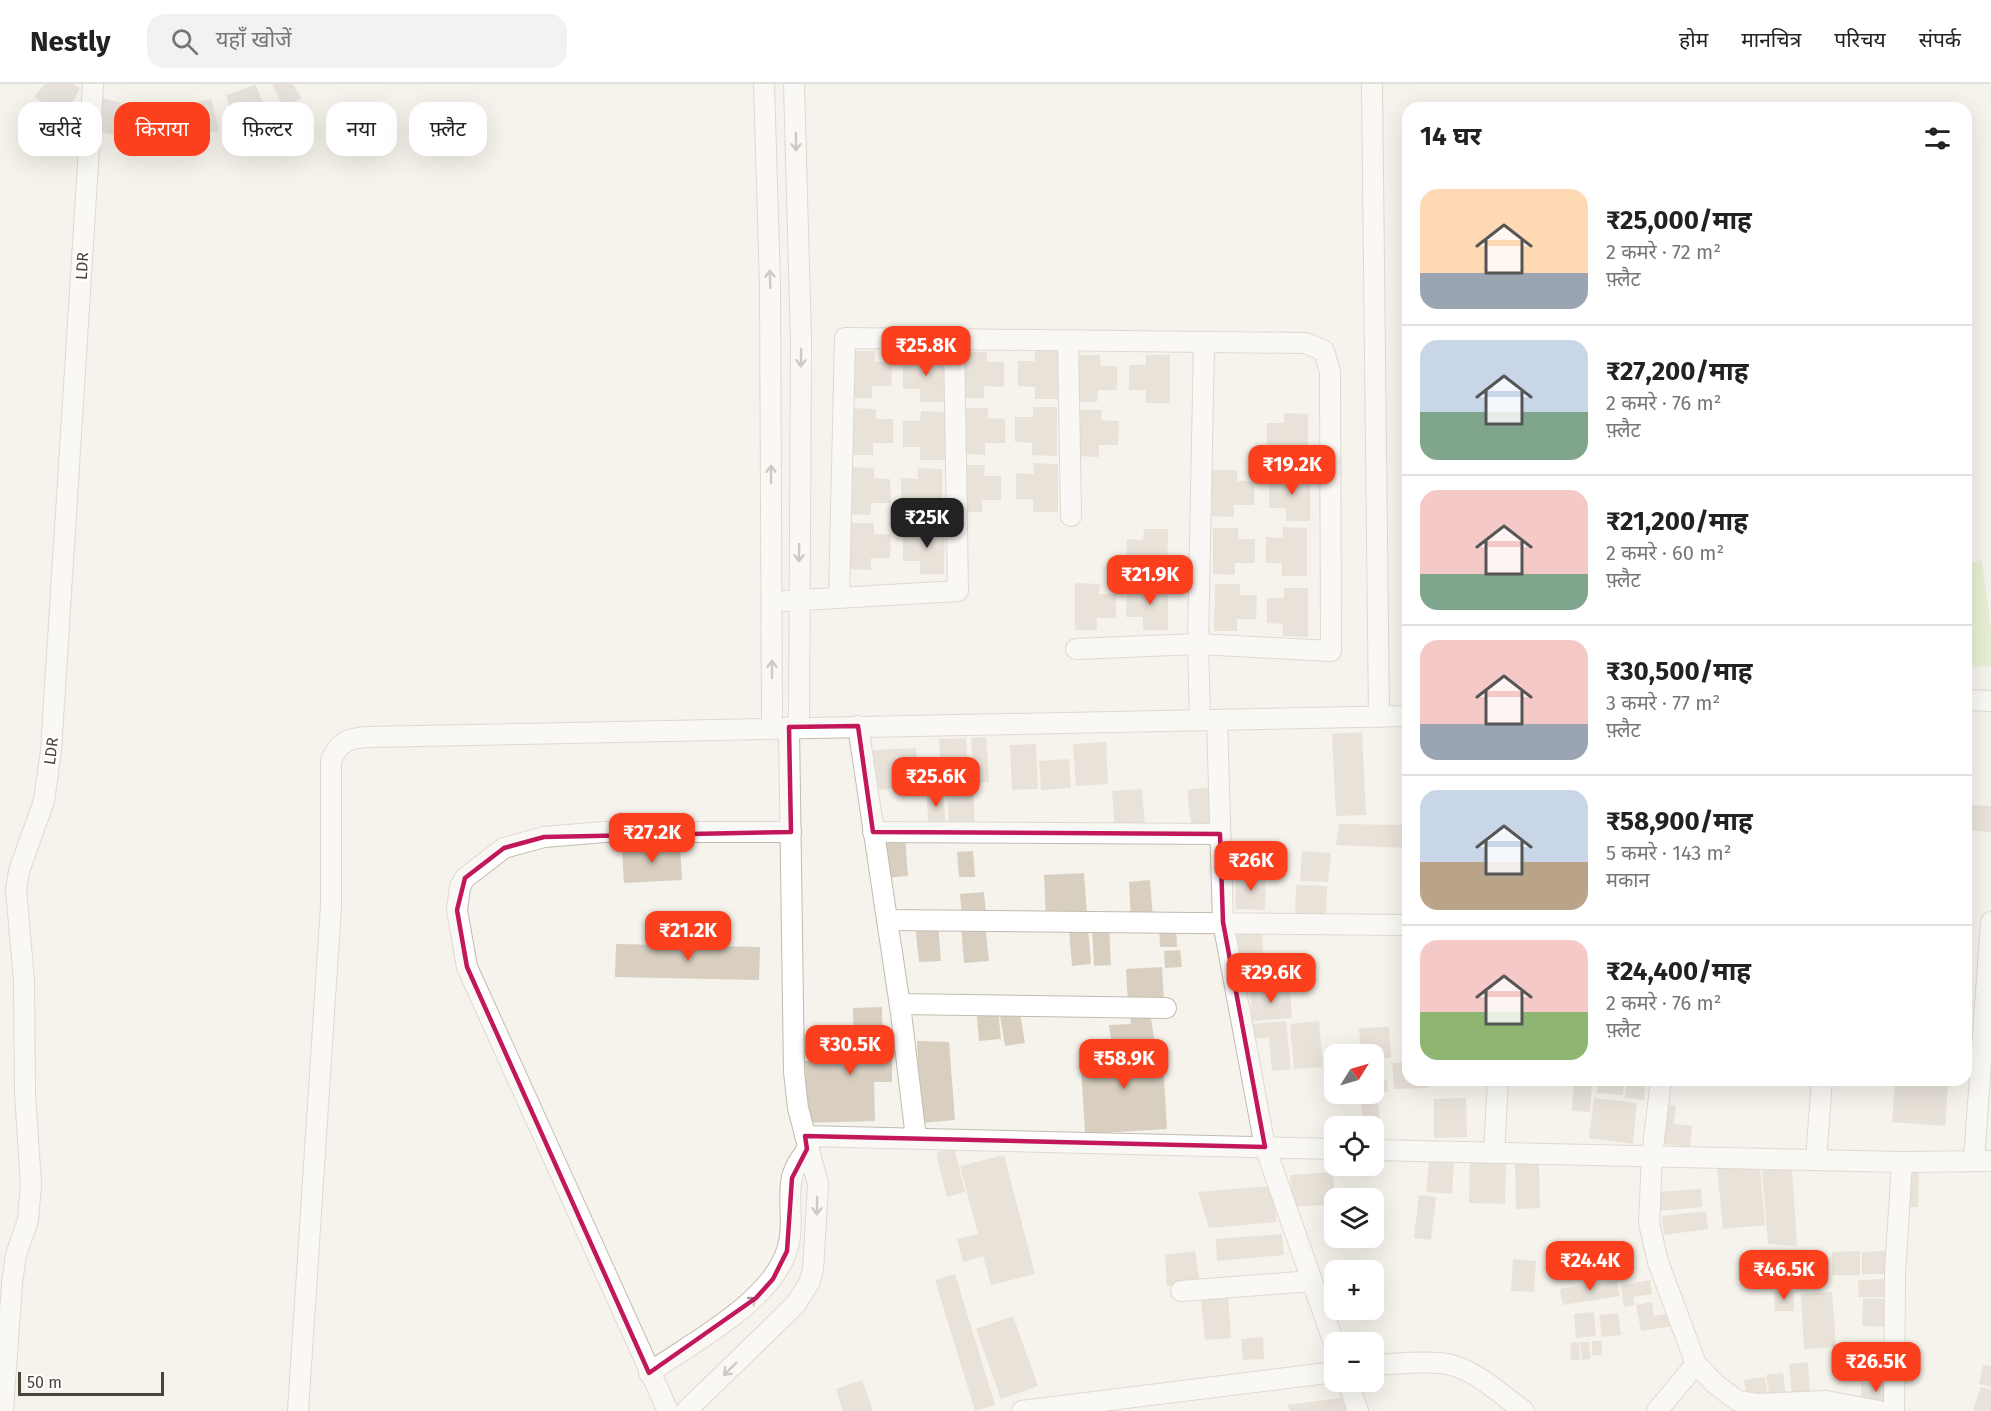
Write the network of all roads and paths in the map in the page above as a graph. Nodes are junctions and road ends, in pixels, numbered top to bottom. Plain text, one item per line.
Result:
1 (93, 84) edge
2 (764, 84) edge
3 (795, 84) edge
4 (1372, 84) edge
5 (954, 340) junction
6 (1068, 342) junction
7 (1204, 343) junction
8 (1071, 516) dead end
9 (839, 598) junction
10 (771, 601) junction
11 (798, 601) junction
12 (1198, 644) junction
13 (1076, 649) dead end
14 (1972, 700) edge
15 (1991, 701) edge
16 (1402, 716) edge
17 (1379, 717) junction
18 (1208, 719) junction
19 (858, 726) junction
20 (787, 727) junction
21 (791, 832) junction
22 (873, 832) junction
23 (1220, 834) junction
24 (887, 920) junction
25 (1223, 922) junction
26 (1991, 922) edge
27 (1402, 925) edge
28 (900, 1005) junction
29 (1166, 1008) dead end
30 (1498, 1086) edge
31 (1660, 1086) edge
32 (1822, 1086) edge
33 (916, 1138) junction
34 (806, 1143) junction
35 (1265, 1147) junction
36 (1324, 1149) edge
37 (1384, 1150) edge
38 (1494, 1153) junction
39 (1652, 1156) junction
40 (1816, 1159) junction
41 (1982, 1161) edge
42 (1902, 1162) junction
43 (1312, 1281) junction
44 (1181, 1291) dead end
45 (1330, 1332) edge
46 (1696, 1364) junction
47 (1384, 1365) edge
48 (649, 1373) junction
49 (1324, 1373) edge
50 (1351, 1392) edge
51 (1736, 1406) edge
52 (3, 1411) edge
53 (298, 1411) edge
54 (668, 1411) edge
55 (686, 1411) edge
56 (1022, 1411) edge
57 (1358, 1411) edge
58 (1524, 1411) edge
59 (1657, 1411) edge
60 (1879, 1411) edge
61 (1894, 1411) edge

1 - 52 street, LDR
10 -> 2 street
3 -> 11 street
4 - 17 street
5 - 6 street
5 - 9 street
5 - 9 street
6 - 7 street
6 - 8 street
7 - 12 street
7 - 12 street
9 - 11 street
10 - 11 street
20 -> 10 street
11 - 20 street
12 - 13 street
12 - 18 street
14 - 15 street
16 - 17 street
17 - 18 street
18 - 19 street
18 - 23 street
19 - 20 street
19 - 22 street
20 - 21 street
20 - 53 street
21 - 34 street
21 - 48 street
22 - 23 street
22 - 24 street
23 - 25 street
24 - 25 street
24 - 28 street
25 - 27 street
25 - 35 street
26 - 41 street
28 - 29 street
28 - 33 street
30 - 38 street
31 - 39 street
32 - 40 street
33 - 34 street
33 - 35 street
48 -> 34 street
34 -> 55 street
35 - 36 street
35 - 43 street
37 - 38 street
38 - 39 street
39 - 40 street
39 - 46 street
40 - 42 street
41 - 42 street
42 - 61 street
43 - 44 street
43 - 45 street
46 - 51 street
46 - 59 street
47 - 58 street
48 - 54 street
49 - 56 street
50 - 57 street
51 - 60 street

